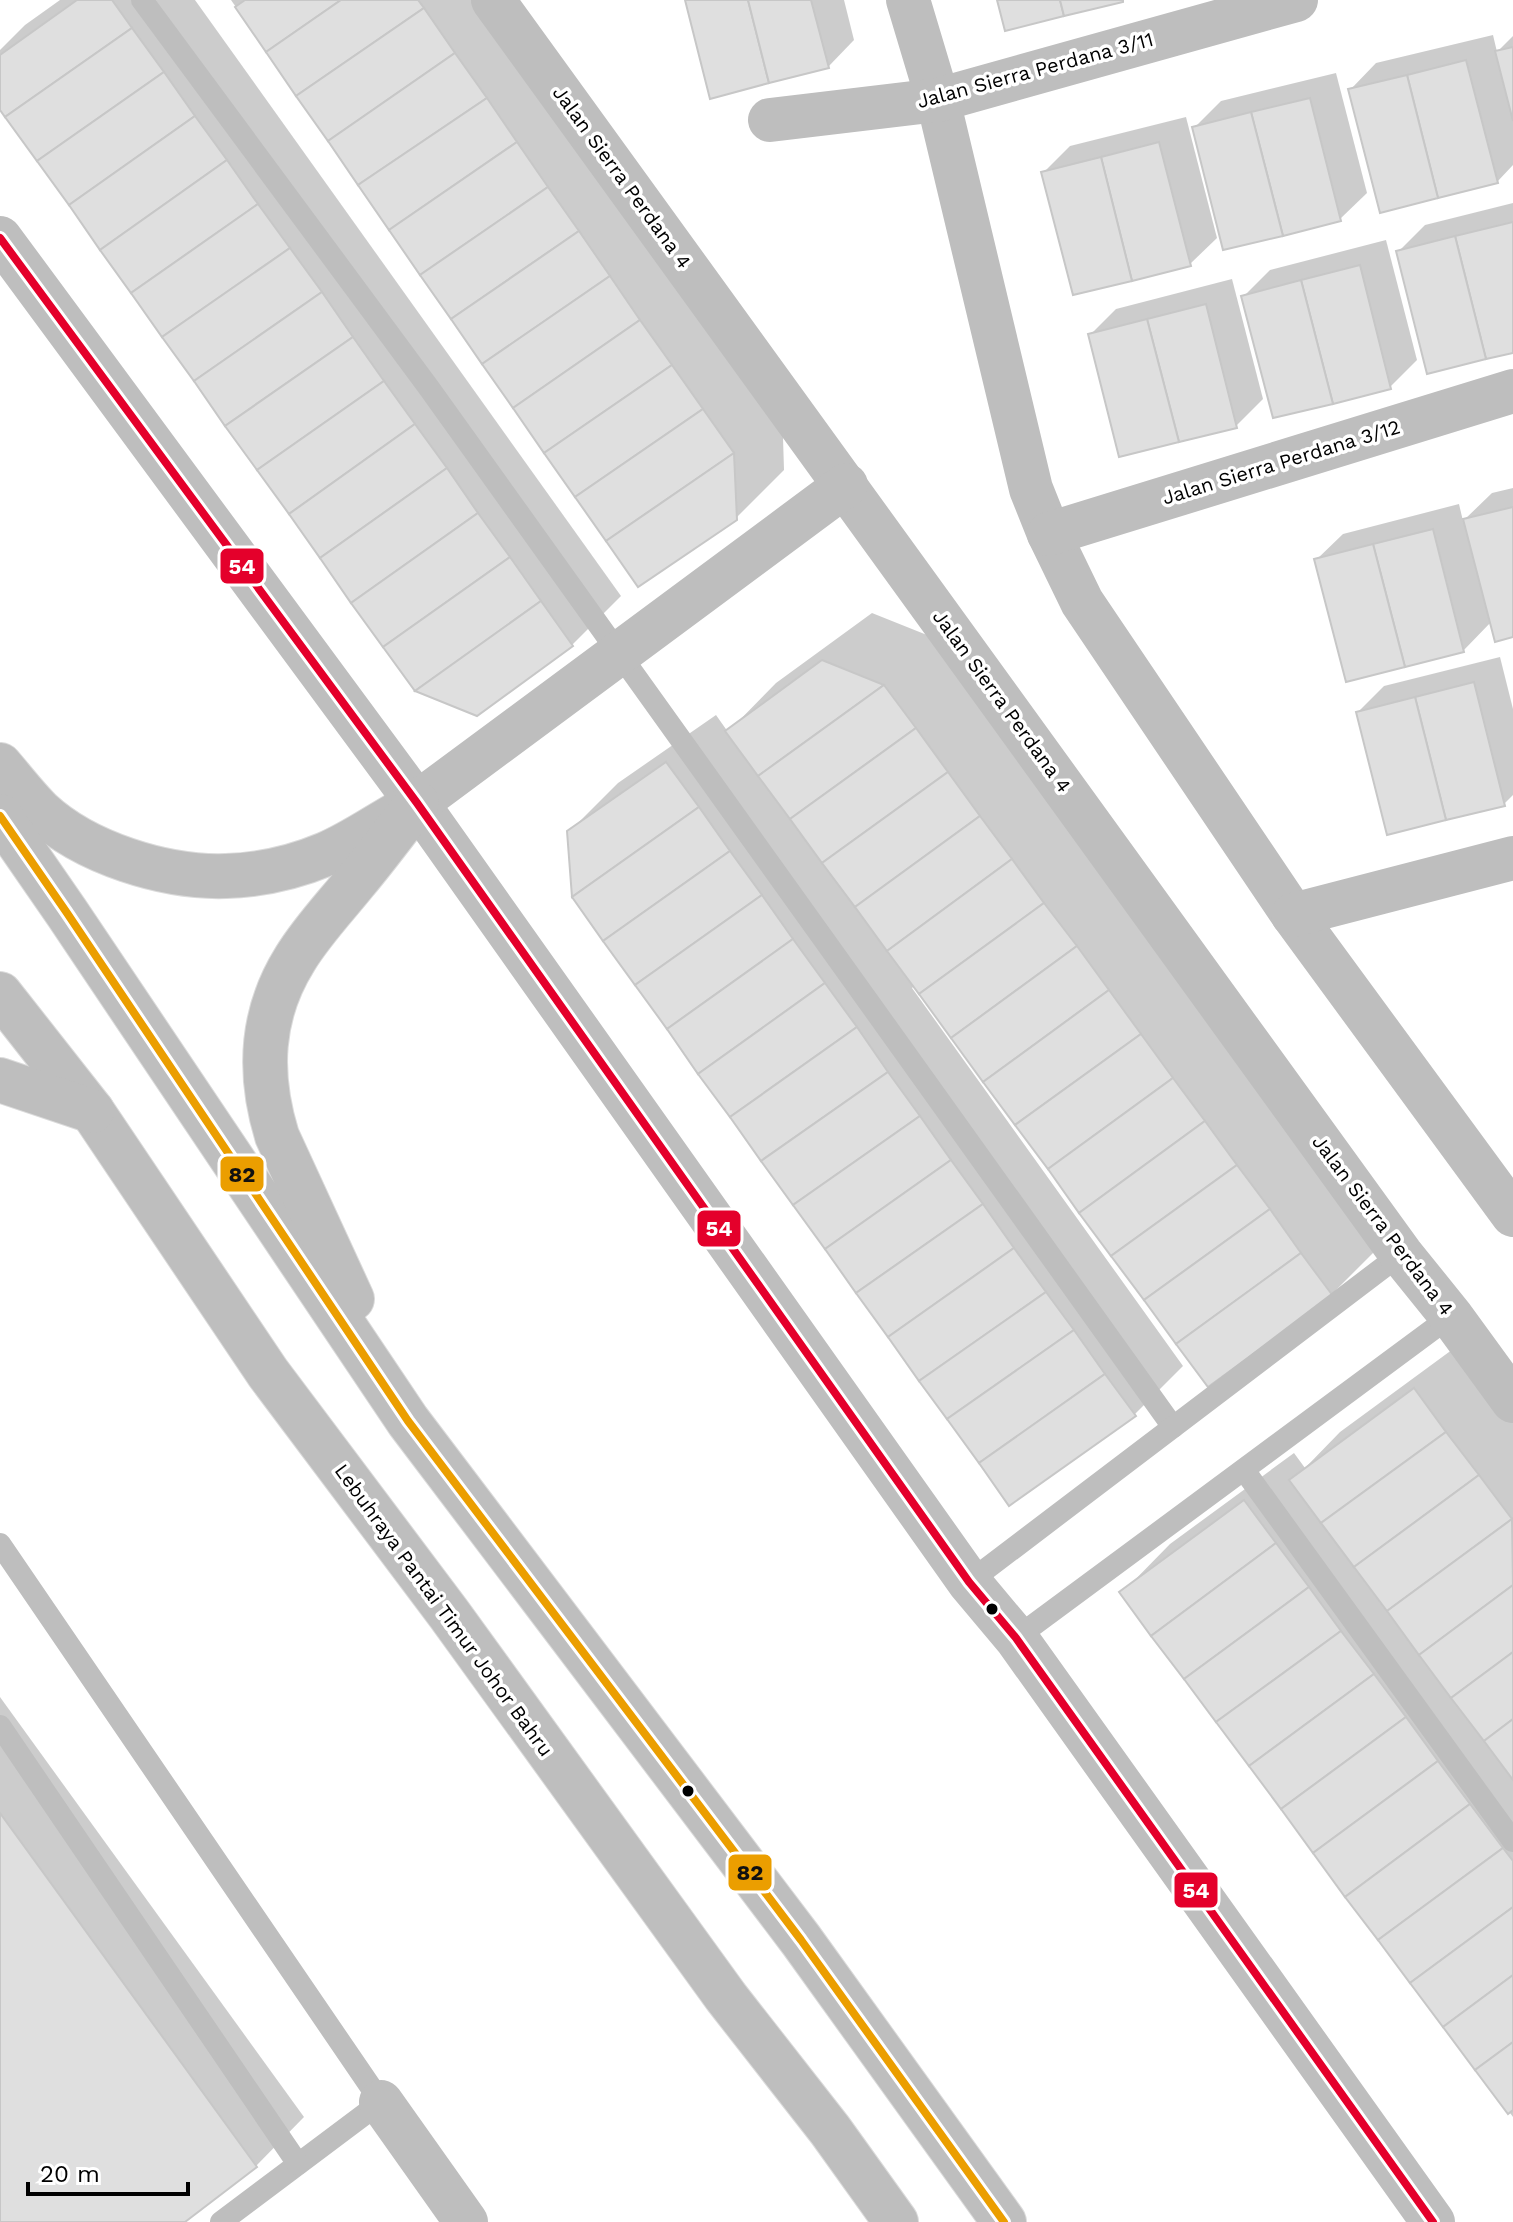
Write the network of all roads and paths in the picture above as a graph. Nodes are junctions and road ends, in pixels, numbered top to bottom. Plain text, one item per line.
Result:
1 (142, 0) edge
2 (493, 0) edge
3 (908, 0) edge
4 (1296, 0) edge
5 (938, 100) junction
6 (770, 120) dead end
7 (0, 238) edge
8 (1513, 391) edge
9 (846, 485) junction
10 (1049, 534) junction
11 (619, 653) junction
12 (0, 765) edge
13 (417, 803) junction
14 (0, 816) edge
15 (1513, 858) edge
16 (1293, 915) junction
17 (0, 994) edge
18 (0, 1015) edge
19 (0, 1080) edge
20 (92, 1111) junction
21 (1513, 1215) edge
22 (1401, 1254) junction
23 (1451, 1316) junction
24 (1513, 1401) edge
25 (408, 1421) junction
26 (1173, 1427) junction
27 (1244, 1470) junction
28 (0, 1544) edge
29 (969, 1582) junction
30 (1016, 1638) junction
31 (0, 1726) edge
32 (1513, 1841) edge
33 (381, 2102) junction
34 (298, 2164) junction
35 (221, 2222) edge
36 (466, 2222) edge
37 (896, 2222) edge
38 (1004, 2222) edge
39 (1433, 2222) edge

1 - 11 lane
2 - 9 main road, Jalan Sierra Perdana 4
3 - 5 main road
4 - 5 main road, Jalan Sierra Perdana 3/11
5 - 6 main road, Jalan Sierra Perdana 3/11
5 - 10 main road
7 - 13 main road
8 - 10 main road, Jalan Sierra Perdana 3/12
9 - 11 main road
9 - 22 main road, Jalan Sierra Perdana 4
10 - 16 main road
11 - 13 main road
11 - 26 lane
12 - 13 main road
13 - 25 main road
13 - 29 main road
14 - 25 main road
15 - 16 main road
16 - 21 main road
17 - 20 main road, Lebuhraya Pantai Timur Johor Bahru
18 - 20 main road
19 - 20 main road
20 - 37 main road, Lebuhraya Pantai Timur Johor Bahru
22 - 23 main road, Jalan Sierra Perdana 4
22 - 26 lane
23 - 24 main road, Jalan Sierra Perdana 4
23 - 27 lane
25 - 38 main road
26 - 29 lane
27 - 30 lane
27 - 32 lane
28 - 33 lane
29 - 30 main road
30 - 39 main road
31 - 34 lane
33 - 34 lane
33 - 36 main road
34 - 35 lane

